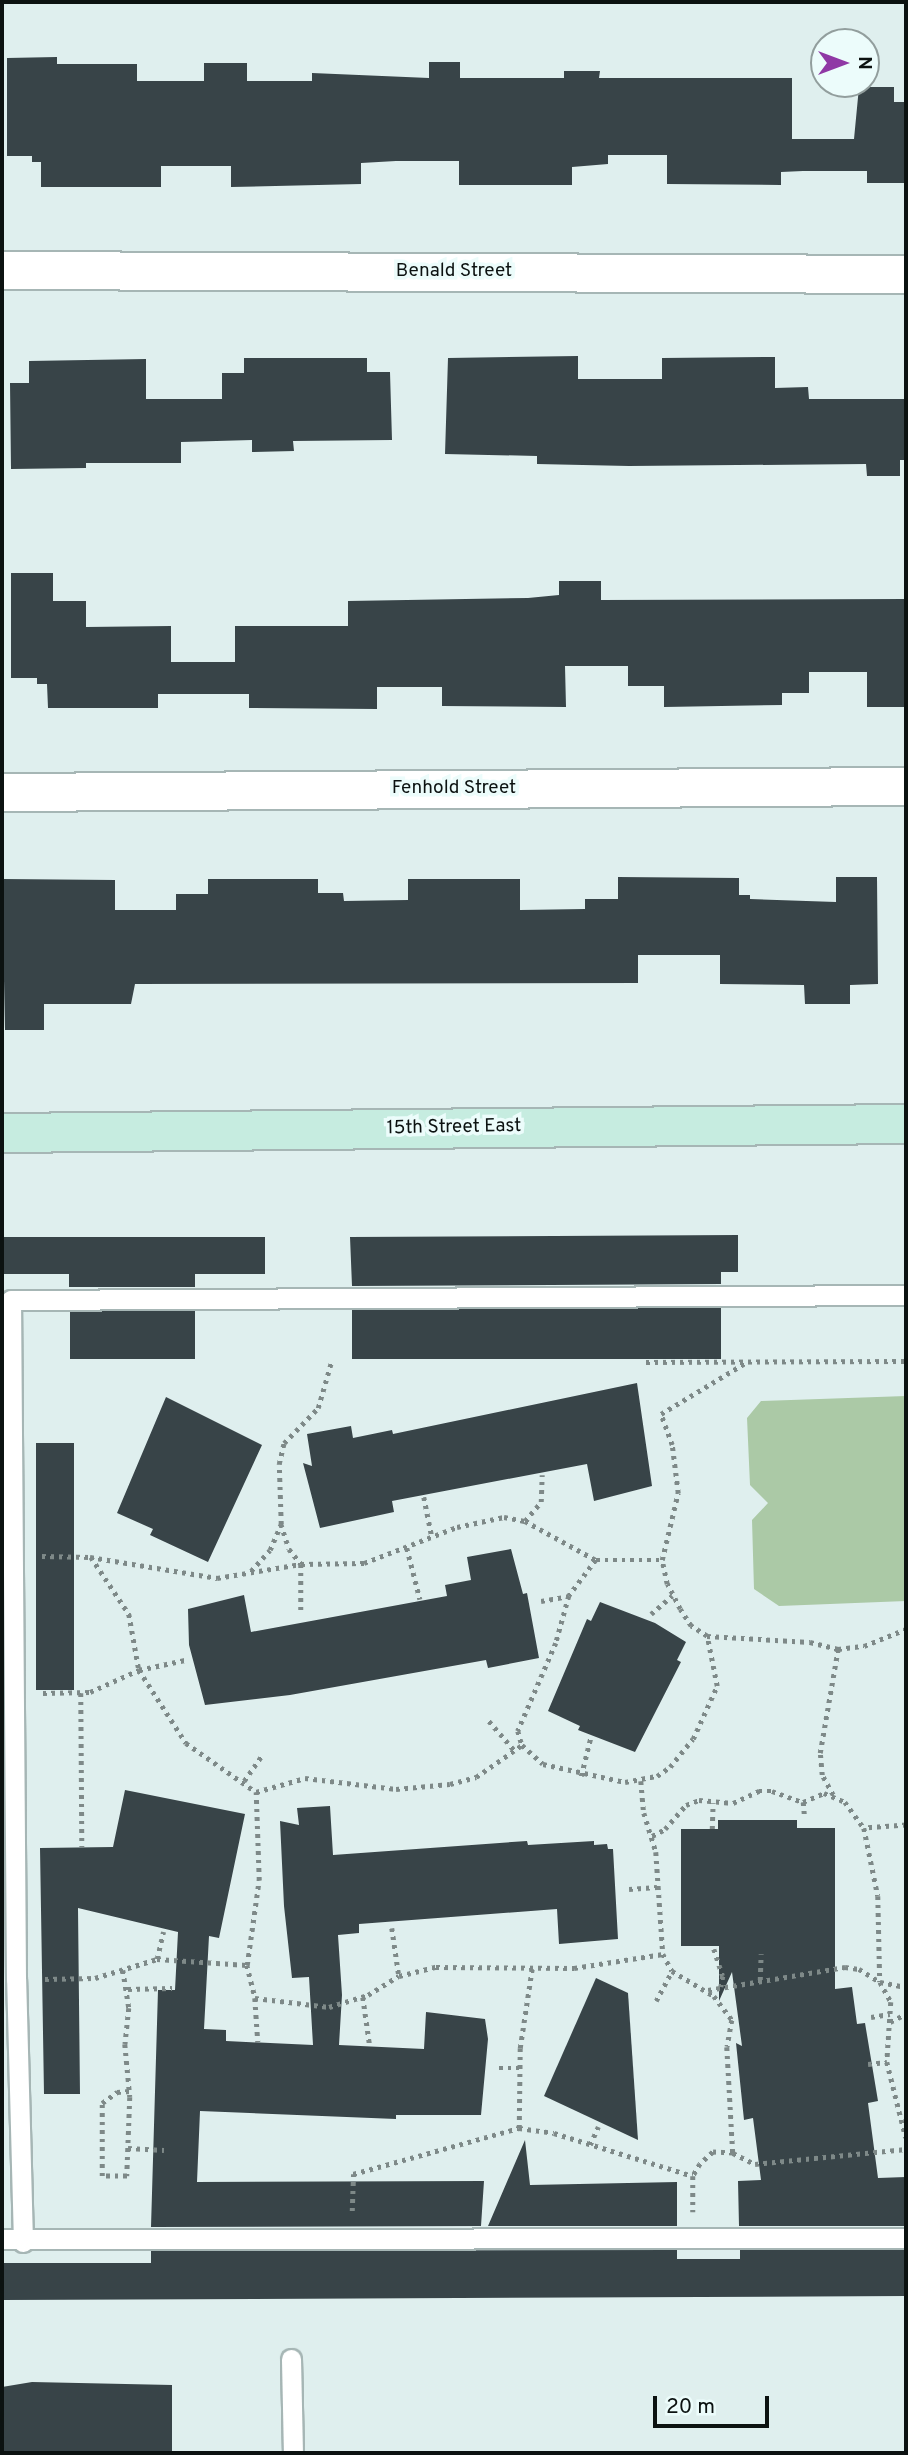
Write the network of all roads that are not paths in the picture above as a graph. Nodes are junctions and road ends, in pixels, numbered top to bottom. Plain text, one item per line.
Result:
1 (2, 270) edge
2 (906, 274) edge
3 (906, 786) edge
4 (2, 792) edge
5 (906, 1124) edge
6 (2, 1133) edge
7 (906, 1295) edge
8 (906, 2238) edge
9 (2, 2239) edge
10 (23, 2242) junction
11 (291, 2359) dead end
12 (293, 2453) edge

1 - 2 street, Benald Street
3 - 4 street, Fenhold Street
5 - 6 street, 15th Street East
7 - 10 lane
8 - 10 lane
9 - 10 lane
11 - 12 lane

